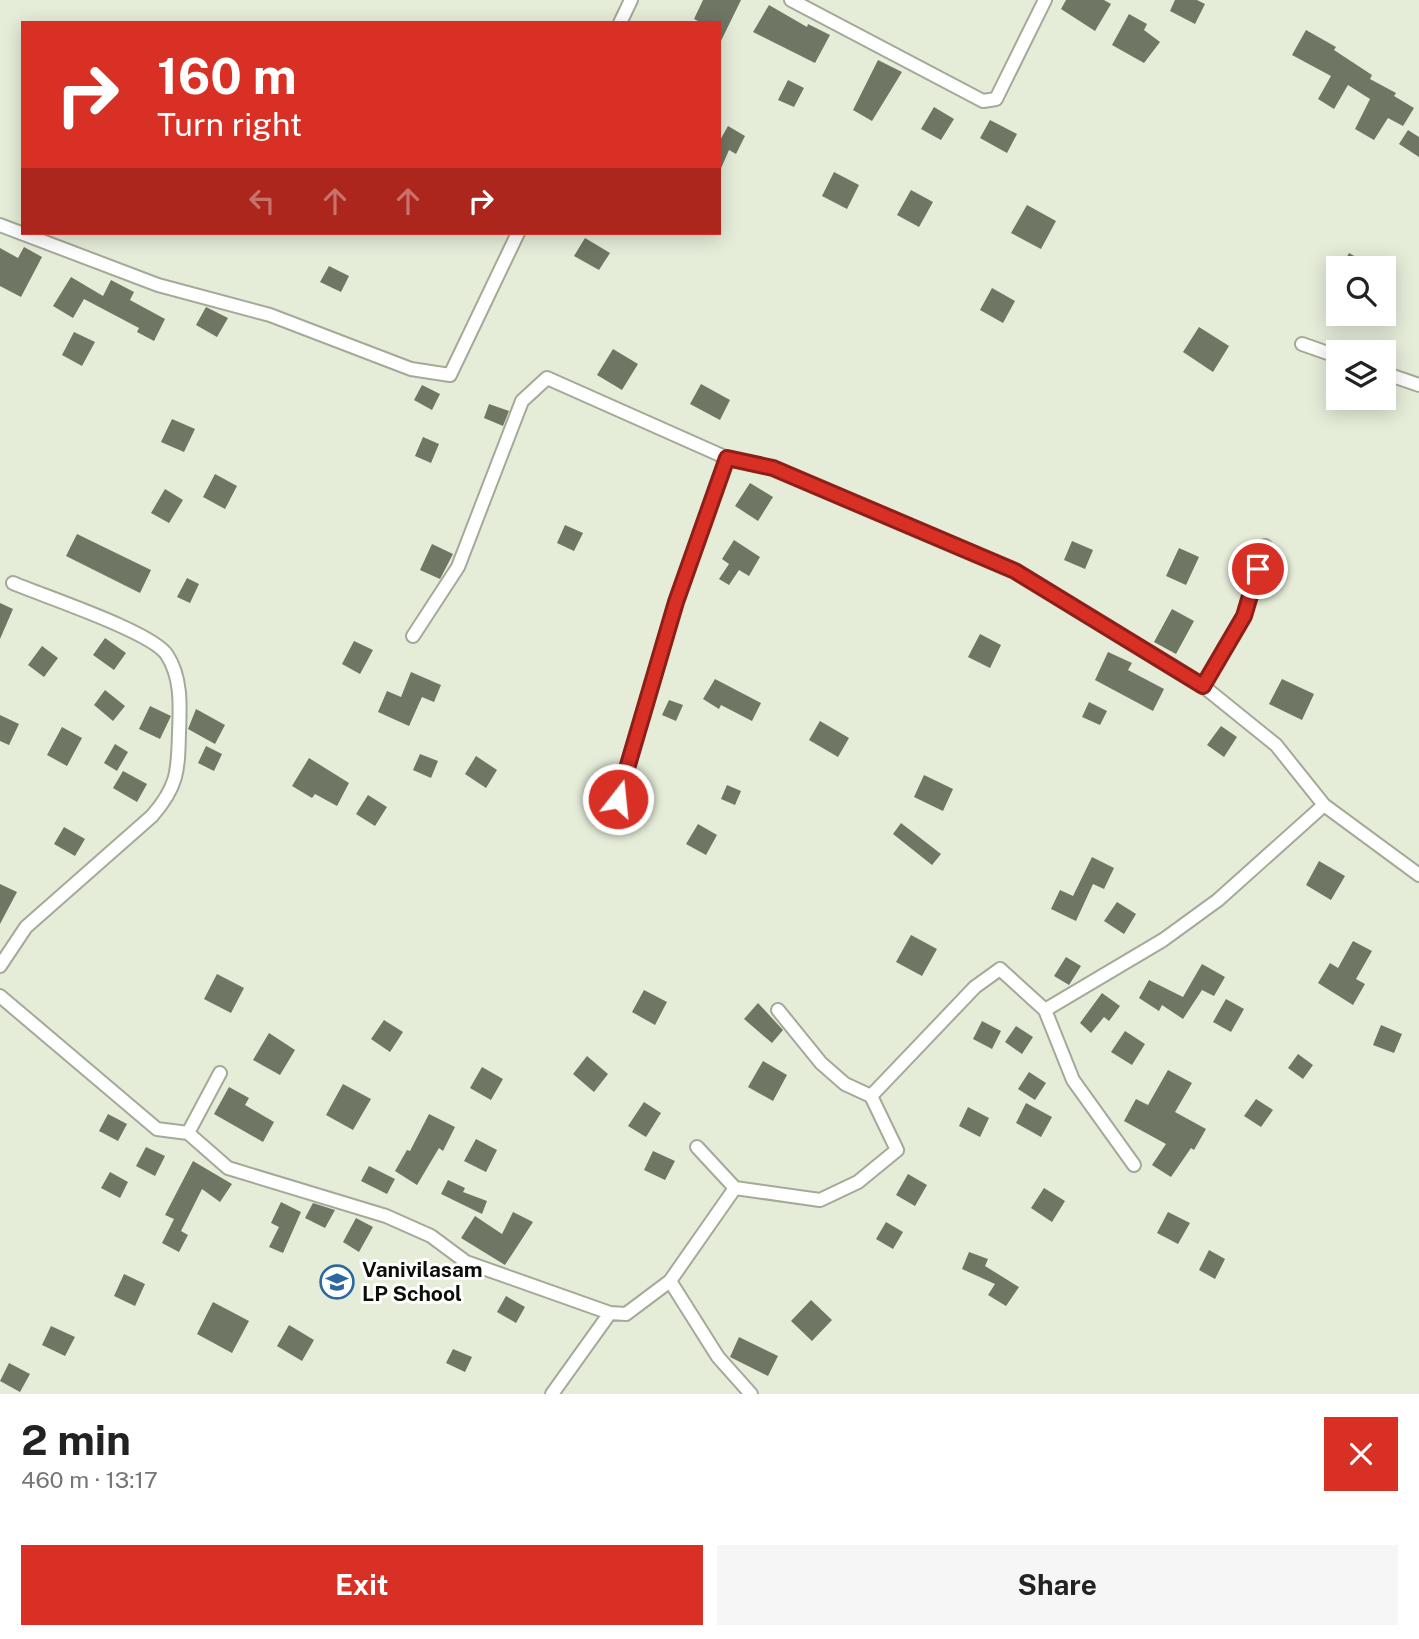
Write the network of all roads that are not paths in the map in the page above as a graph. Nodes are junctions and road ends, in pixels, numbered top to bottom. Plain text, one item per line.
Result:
1 (631, 0) edge
2 (791, 0) edge
3 (1045, 0) edge
4 (621, 21) edge
5 (0, 225) edge
6 (21, 233) edge
7 (26, 235) edge
8 (518, 235) edge
9 (1302, 344) dead end
10 (1326, 352) edge
11 (1396, 377) edge
12 (1419, 385) edge
13 (727, 458) junction
14 (1265, 546) dead end
15 (13, 583) dead end
16 (413, 636) dead end
17 (1203, 686) junction
18 (618, 799) dead end
19 (1324, 806) junction
20 (1419, 875) edge
21 (0, 966) edge
22 (0, 996) edge
23 (778, 1010) dead end
24 (1045, 1010) junction
25 (220, 1073) dead end
26 (871, 1096) junction
27 (187, 1133) junction
28 (697, 1147) dead end
29 (1134, 1165) dead end
30 (735, 1188) junction
31 (670, 1281) junction
32 (610, 1313) junction
33 (552, 1394) edge
34 (751, 1394) edge

1 - 4 street
2 - 3 street
5 - 6 street
7 - 8 street
9 - 10 street
11 - 12 street
13 - 16 street
13 - 17 street
13 - 18 street
14 - 17 street
15 - 21 street
17 - 19 street
19 - 20 street
19 - 24 street
22 - 27 street
23 - 26 street
24 - 26 street
24 - 29 street
25 - 27 street
26 - 30 street
27 - 32 street
28 - 30 street
30 - 31 street
31 - 32 street
31 - 34 street
32 - 33 street

